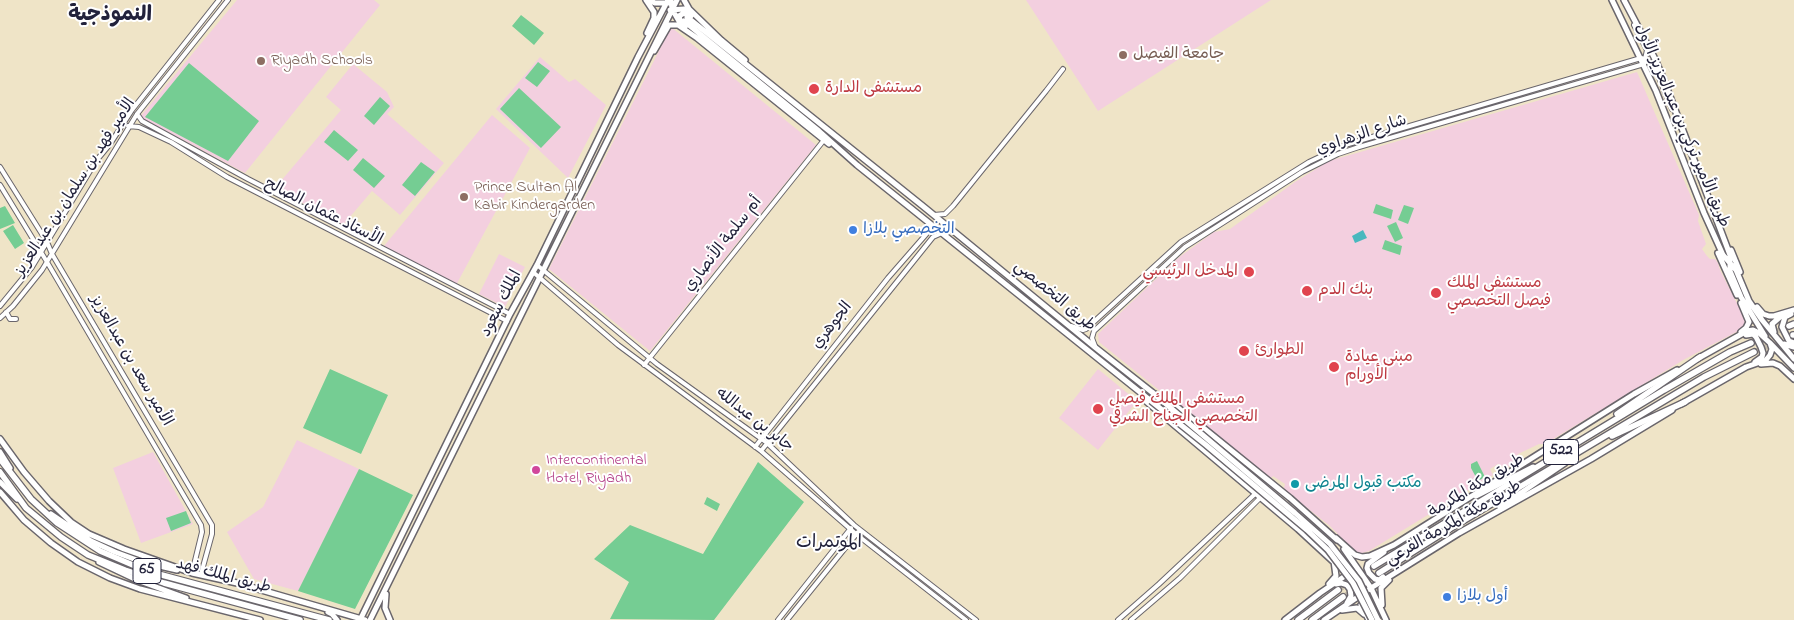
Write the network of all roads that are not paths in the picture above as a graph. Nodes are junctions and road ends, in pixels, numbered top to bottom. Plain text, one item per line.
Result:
1 (219, 0) edge
2 (228, 0) edge
3 (648, 0) edge
4 (684, 0) edge
5 (1612, 0) edge
6 (1624, 0) edge
7 (671, 1) edge
8 (667, 12) junction
9 (202, 20) junction
10 (207, 25) junction
11 (697, 38) junction
12 (720, 40) junction
13 (638, 57) junction
14 (1644, 60) junction
15 (646, 61) junction
16 (1063, 69) dead end
17 (137, 114) junction
18 (809, 116) junction
19 (142, 121) junction
20 (1679, 122) junction
21 (128, 126) junction
22 (139, 127) junction
23 (824, 140) junction
24 (857, 165) junction
25 (0, 167) edge
26 (0, 185) edge
27 (1710, 204) junction
28 (1704, 213) junction
29 (934, 215) junction
30 (929, 223) junction
31 (942, 233) junction
32 (47, 242) junction
33 (41, 252) junction
34 (52, 254) junction
35 (1728, 261) junction
36 (47, 262) junction
37 (537, 265) junction
38 (544, 270) junction
39 (533, 272) junction
40 (541, 278) junction
41 (0, 306) edge
42 (1794, 311) edge
43 (6, 312) junction
44 (510, 314) junction
45 (1102, 314) junction
46 (0, 318) edge
47 (16, 319) dead end
48 (1106, 319) junction
49 (507, 321) junction
50 (1069, 326) junction
51 (1778, 340) junction
52 (1750, 343) tunnel mouth
53 (1770, 343) junction
54 (1794, 343) edge
55 (1794, 347) edge
56 (1096, 348) junction
57 (1754, 352) tunnel mouth
58 (1700, 357) junction
59 (650, 358) junction
60 (1794, 359) edge
61 (644, 365) junction
62 (1746, 368) junction
63 (1794, 368) edge
64 (1794, 379) edge
65 (1130, 385) junction
66 (1154, 393) junction
67 (1685, 402) junction
68 (1590, 434) junction
69 (0, 439) edge
70 (761, 439) junction
71 (767, 443) junction
72 (755, 447) junction
73 (1585, 449) junction
74 (760, 451) junction
75 (0, 452) edge
76 (1556, 455) junction
77 (0, 459) edge
78 (0, 472) edge
79 (0, 482) edge
80 (16, 482) junction
81 (0, 492) edge
82 (1255, 494) junction
83 (1260, 498) junction
84 (32, 500) junction
85 (26, 508) junction
86 (1440, 516) junction
87 (854, 525) junction
88 (851, 529) junction
89 (860, 529) junction
90 (1459, 533) junction
91 (856, 534) junction
92 (1336, 538) junction
93 (1394, 545) junction
94 (197, 549) junction
95 (206, 553) junction
96 (88, 555) junction
97 (1334, 561) junction
98 (1374, 566) tunnel mouth
99 (1405, 567) junction
100 (192, 573) junction
101 (201, 574) junction
102 (1379, 574) tunnel mouth
103 (392, 576) junction
104 (1345, 576) junction
105 (1371, 588) junction
106 (1338, 590) tunnel mouth
107 (1320, 593) junction
108 (1343, 597) tunnel mouth
109 (1358, 597) junction
110 (304, 603) junction
111 (208, 606) junction
112 (1382, 611) junction
113 (1335, 612) junction
114 (260, 620) edge
115 (300, 620) edge
116 (328, 620) edge
117 (336, 620) edge
118 (362, 620) edge
119 (370, 620) edge
120 (390, 620) edge
121 (778, 620) edge
122 (787, 620) edge
123 (966, 620) edge
124 (976, 620) edge
125 (1118, 620) edge
126 (1131, 620) edge
127 (1285, 620) edge
128 (1298, 620) edge
129 (1312, 620) edge
130 (1324, 620) edge
131 (1370, 620) edge
132 (1378, 620) edge
133 (1386, 620) edge

1 - 9 street, الأمير فهد بن سلمان بن عبدالعزيز
2 - 10 street, الأمير فهد بن سلمان بن عبدالعزيز
3 - 7 main road
3 - 13 main road
4 - 12 main road
5 - 14 main road, طريق الأمير تركي بن عبدالعزيز الأول
6 - 14 street
6 - 20 main road, طريق الأمير تركي بن عبدالعزيز الأول
7 - 8 main road, الملك سعود
7 - 8 main road, الملك سعود
8 - 11 main road
8 - 12 main road
8 - 13 main road, الملك سعود
8 - 15 main road, الملك سعود
9 - 10 street
9 - 32 street, الأمير فهد بن سلمان بن عبدالعزيز
10 - 17 street, الأمير فهد بن سلمان بن عبدالعزيز
11 - 12 main road
11 - 15 main road
11 - 23 main road
12 - 18 main road
13 - 37 main road, الملك سعود
14 - 20 street
14 - 28 main road, طريق الأمير تركي بن عبدالعزيز الأول
14 - 45 street
14 - 48 street, شارع الزهراوي
15 - 38 main road, الملك سعود
16 - 29 street
17 - 19 street, الأستاذ عثمان الصالح
17 - 21 street, الأمير فهد بن سلمان بن عبدالعزيز
18 - 24 main road, طريق التخصصي
18 - 29 main road, طريق التخصصي
19 - 22 street
19 - 44 street, الأستاذ عثمان الصالح
20 - 27 main road, طريق الأمير تركي بن عبدالعزيز الأول
21 - 22 street, الأستاذ عثمان الصالح
21 - 34 street, الأمير فهد بن سلمان بن عبدالعزيز
22 - 49 street, الأستاذ عثمان الصالح
23 - 24 main road
23 - 59 street, أم سلمة الأنصاري
24 - 30 main road, طريق التخصصي
25 - 32 street, الأمير سعد بن عبدالعزيز
26 - 33 street, الأمير سعد بن عبدالعزيز
27 - 35 main road, طريق الأمير تركي بن عبدالعزيز الأول
27 - 42 main road
28 - 35 main road, طريق الأمير تركي بن عبدالعزيز الأول
28 - 58 main road
29 - 50 main road, طريق التخصصي
30 - 31 main road, طريق التخصصي
30 - 70 street, الجوهري
31 - 65 main road, طريق التخصصي
31 - 71 street, الجوهري
32 - 33 street, الأمير فهد بن سلمان بن عبدالعزيز
32 - 34 street, الأمير سعد بن عبدالعزيز
33 - 36 street, الأمير سعد بن عبدالعزيز
33 - 41 street, الأمير فهد بن سلمان بن عبدالعزيز
34 - 36 street, الأمير فهد بن سلمان بن عبدالعزيز
34 - 95 street, الأمير سعد بن عبدالعزيز
35 - 51 main road, طريق الأمير تركي بن عبدالعزيز الأول
35 - 53 main road, طريق الأمير تركي بن عبدالعزيز الأول
36 - 43 street, الأمير فهد بن سلمان بن عبدالعزيز
36 - 94 street, الأمير سعد بن عبدالعزيز
37 - 38 street, جابر بن عبدالله
37 - 39 main road, الملك سعود
38 - 40 main road, الملك سعود
38 - 59 street, جابر بن عبدالله
39 - 40 street, جابر بن عبدالله
39 - 44 main road, الملك سعود
40 - 61 street, جابر بن عبدالله
40 - 103 main road, الملك سعود
42 - 51 main road
42 - 54 main road
43 - 46 street, الأمير فهد بن سلمان بن عبدالعزيز
43 - 47 street
44 - 49 main road, الملك سعود
45 - 48 street
45 - 50 street
48 - 56 street, شارع الزهراوي
49 - 118 main road, الملك سعود
50 - 56 main road, طريق التخصصي
51 - 55 main road
51 - 60 main road, طريق الأمير تركي بن عبدالعزيز الأول
52 - 68 highway, طريق مكة المكرمة / 522
53 - 58 main road
53 - 62 main road, طريق مكة المكرمة الفرعي
53 - 63 main road, طريق الأمير تركي بن عبدالعزيز الأول
56 - 66 main road, طريق التخصصي
57 - 73 highway, طريق مكة المكرمة / 522
58 - 62 main road
58 - 68 highway
58 - 86 main road, طريق مكة المكرمة الفرعي
59 - 61 street, أم سلمة الأنصاري
59 - 70 street, جابر بن عبدالله
61 - 72 street, جابر بن عبدالله
62 - 64 main road
62 - 67 main road, طريق مكة المكرمة الفرعي
65 - 82 main road
65 - 131 main road, طريق التخصصي, bridge
66 - 92 main road
66 - 132 main road, طريق التخصصي, bridge
67 - 73 highway
67 - 90 main road, طريق مكة المكرمة الفرعي
68 - 76 highway, طريق مكة المكرمة / 522
69 - 100 main road
70 - 71 street, جابر بن عبدالله
70 - 72 street, الجوهري
71 - 74 street, الجوهري
71 - 87 street, جابر بن عبدالله
72 - 74 street, جابر بن عبدالله
73 - 90 main road
73 - 102 highway, طريق مكة المكرمة / 522
74 - 88 street, جابر بن عبدالله
75 - 80 main road
76 - 86 main road
76 - 98 highway, طريق مكة المكرمة / 522
77 - 80 highway, طريق الملك فهد / 65
78 - 85 highway, طريق الملك فهد / 65
79 - 85 main road
80 - 84 highway, طريق الملك فهد / 65
81 - 111 main road
82 - 83 main road
82 - 125 street
83 - 97 main road
83 - 126 street
84 - 100 main road
84 - 116 highway, طريق الملك فهد / 65
85 - 96 highway, طريق الملك فهد / 65
86 - 93 main road, طريق مكة المكرمة الفرعي
87 - 88 street
87 - 89 street, جابر بن عبدالله
88 - 91 street, جابر بن عبدالله
88 - 121 street
89 - 91 street
89 - 124 street, جابر بن عبدالله
90 - 99 main road, طريق مكة المكرمة الفرعي
91 - 122 street
91 - 123 street, جابر بن عبدالله
92 - 93 main road, طريق مكة المكرمة الفرعي
92 - 97 main road
92 - 105 main road
93 - 99 main road
94 - 95 street
94 - 100 street, الأمير سعد بن عبدالعزيز
95 - 101 street, الأمير سعد بن عبدالعزيز
96 - 111 main road
96 - 115 highway, طريق الملك فهد / 65
97 - 104 main road
97 - 107 main road
99 - 105 main road, طريق مكة المكرمة الفرعي
99 - 112 main road
100 - 101 main road
101 - 110 main road
103 - 119 main road, الملك سعود
103 - 120 main road
104 - 105 main road
104 - 107 main road
104 - 109 main road
105 - 109 main road, طريق مكة المكرمة الفرعي
105 - 112 main road
106 - 128 highway
107 - 113 main road
107 - 127 main road
108 - 129 highway
109 - 113 main road, طريق مكة المكرمة الفرعي
109 - 131 main road
110 - 117 main road
110 - 118 main road
111 - 114 main road
112 - 133 main road
113 - 130 main road, طريق مكة المكرمة الفرعي
113 - 131 main road

